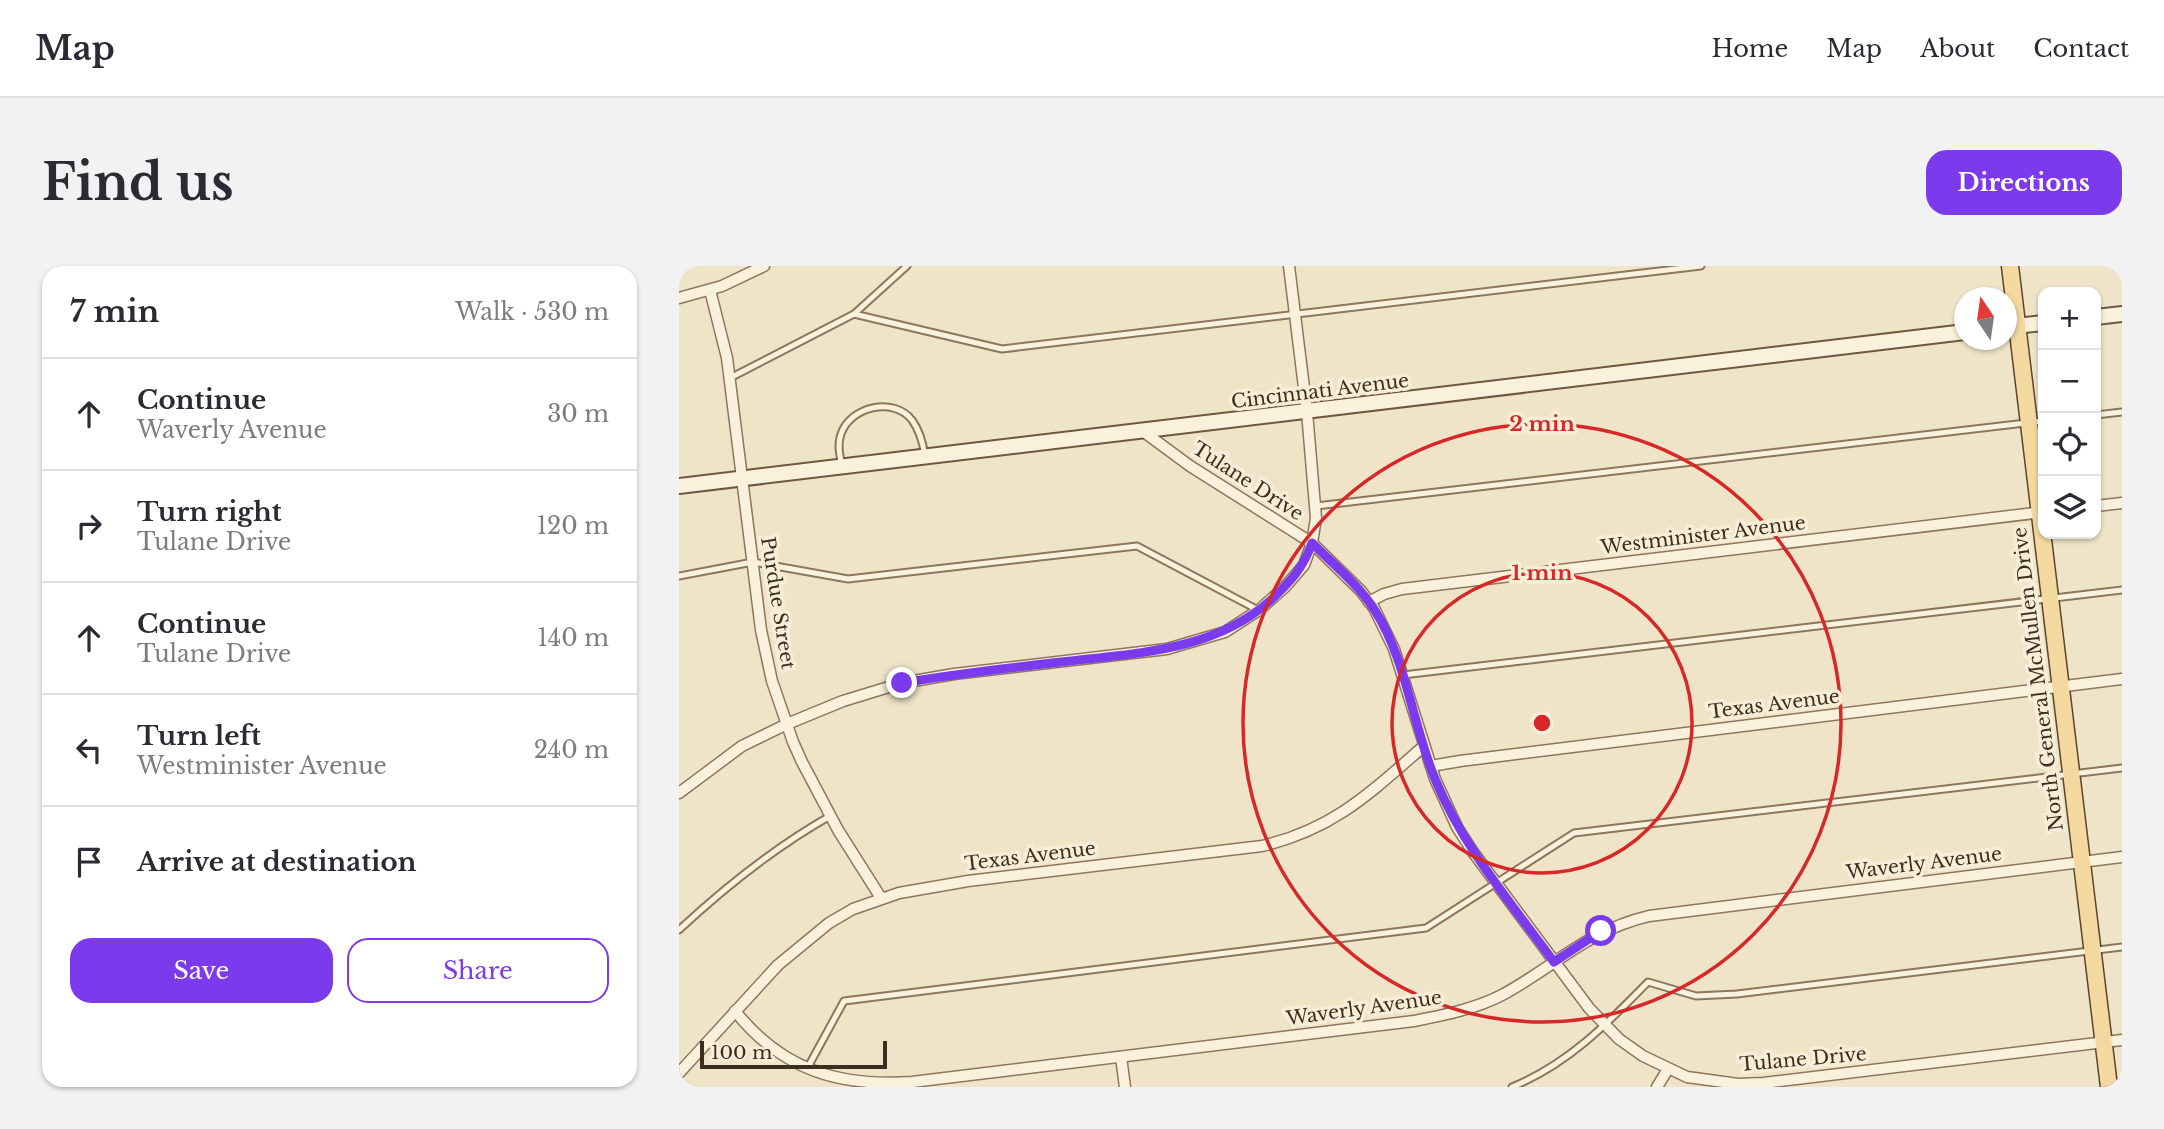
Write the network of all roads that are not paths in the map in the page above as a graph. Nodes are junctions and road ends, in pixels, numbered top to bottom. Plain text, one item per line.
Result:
1 (764, 266) edge
2 (907, 266) edge
3 (1289, 266) edge
4 (1701, 266) edge
5 (2010, 266) edge
6 (2011, 287) edge
7 (710, 290) junction
8 (679, 298) edge
9 (854, 314) junction
10 (2122, 314) edge
11 (1295, 315) junction
12 (2101, 316) edge
13 (2038, 323) edge
14 (2017, 326) edge
15 (1954, 333) edge
16 (2017, 346) edge
17 (730, 378) junction
18 (1307, 412) junction
19 (2122, 412) edge
20 (2101, 414) edge
21 (2036, 422) edge
22 (1144, 432) junction
23 (925, 457) junction
24 (842, 466) junction
25 (2040, 476) edge
26 (742, 478) junction
27 (679, 486) edge
28 (2122, 503) edge
29 (2101, 505) edge
30 (1317, 506) junction
31 (2038, 512) edge
32 (2045, 539) edge
33 (1312, 543) junction
34 (753, 562) junction
35 (679, 576) edge
36 (2122, 590) edge
37 (2050, 598) junction
38 (1369, 602) junction
39 (1259, 610) junction
40 (1403, 676) junction
41 (2122, 679) edge
42 (2060, 686) junction
43 (787, 724) junction
44 (1425, 747) junction
45 (1431, 766) junction
46 (2122, 768) edge
47 (2070, 774) junction
48 (679, 793) edge
49 (830, 816) junction
50 (2122, 857) edge
51 (2081, 861) junction
52 (1497, 885) junction
53 (881, 898) junction
54 (679, 930) edge
55 (2122, 947) edge
56 (2092, 951) junction
57 (1554, 962) junction
58 (735, 1011) junction
59 (1606, 1025) junction
60 (2122, 1040) edge
61 (2103, 1043) junction
62 (1121, 1057) junction
63 (1668, 1069) junction
64 (806, 1070) junction
65 (679, 1073) edge
66 (1125, 1087) edge
67 (1512, 1087) edge
68 (1657, 1087) edge
69 (2109, 1087) edge

1 - 7 street
2 - 9 lane
3 - 11 street
4 - 11 lane
5 - 6 main road, North General McMullen Drive
7 - 8 street
7 - 17 street, Purdue Street
9 - 11 lane
9 - 17 lane
10 - 12 street
11 - 18 street
13 - 14 street
15 - 18 street, Cincinnati Avenue
16 - 21 main road, North General McMullen Drive
17 - 26 street, Purdue Street
18 - 22 street, Cincinnati Avenue
18 - 30 street
19 - 20 lane
21 - 25 main road, North General McMullen Drive
21 - 30 lane
22 - 23 street, Cincinnati Avenue
22 - 33 street, Tulane Drive
23 - 24 street, Cincinnati Avenue
23 - 24 lane
24 - 26 street, Cincinnati Avenue
26 - 27 street, Cincinnati Avenue
26 - 34 street, Purdue Street
28 - 29 street
30 - 33 street
31 - 38 street, Westminister Avenue
32 - 37 main road, North General McMullen Drive
33 - 38 street, Tulane Drive
33 - 39 street
34 - 35 lane
34 - 39 lane
34 - 43 street, Purdue Street
36 - 37 lane
37 - 40 lane
37 - 42 main road, North General McMullen Drive
38 - 40 street, Tulane Drive
39 - 43 street
40 - 44 street, Tulane Drive
41 - 42 street, Texas Avenue
42 - 45 street, Texas Avenue
42 - 47 main road, North General McMullen Drive
43 - 48 street
43 - 49 street, Purdue Street
44 - 45 street, Tulane Drive
44 - 53 street, Texas Avenue
45 - 52 street, Tulane Drive
46 - 47 lane
47 - 51 main road, North General McMullen Drive
47 - 52 lane
49 - 53 street, Purdue Street
49 - 54 lane
50 - 51 street, Waverly Avenue
51 - 56 main road, North General McMullen Drive
51 - 57 street, Waverly Avenue
52 - 57 street, Tulane Drive
52 - 64 lane
53 - 58 street, Texas Avenue
55 - 56 lane
56 - 59 lane
56 - 61 main road, North General McMullen Drive
57 - 59 street, Tulane Drive
57 - 62 street, Waverly Avenue
58 - 64 street, Waverly Avenue
58 - 65 street, Texas Avenue
59 - 63 street, Tulane Drive
59 - 67 lane
60 - 61 street, Tulane Drive
61 - 63 street, Tulane Drive
61 - 69 main road, North General McMullen Drive
62 - 64 street, Waverly Avenue
62 - 66 street
63 - 68 street

